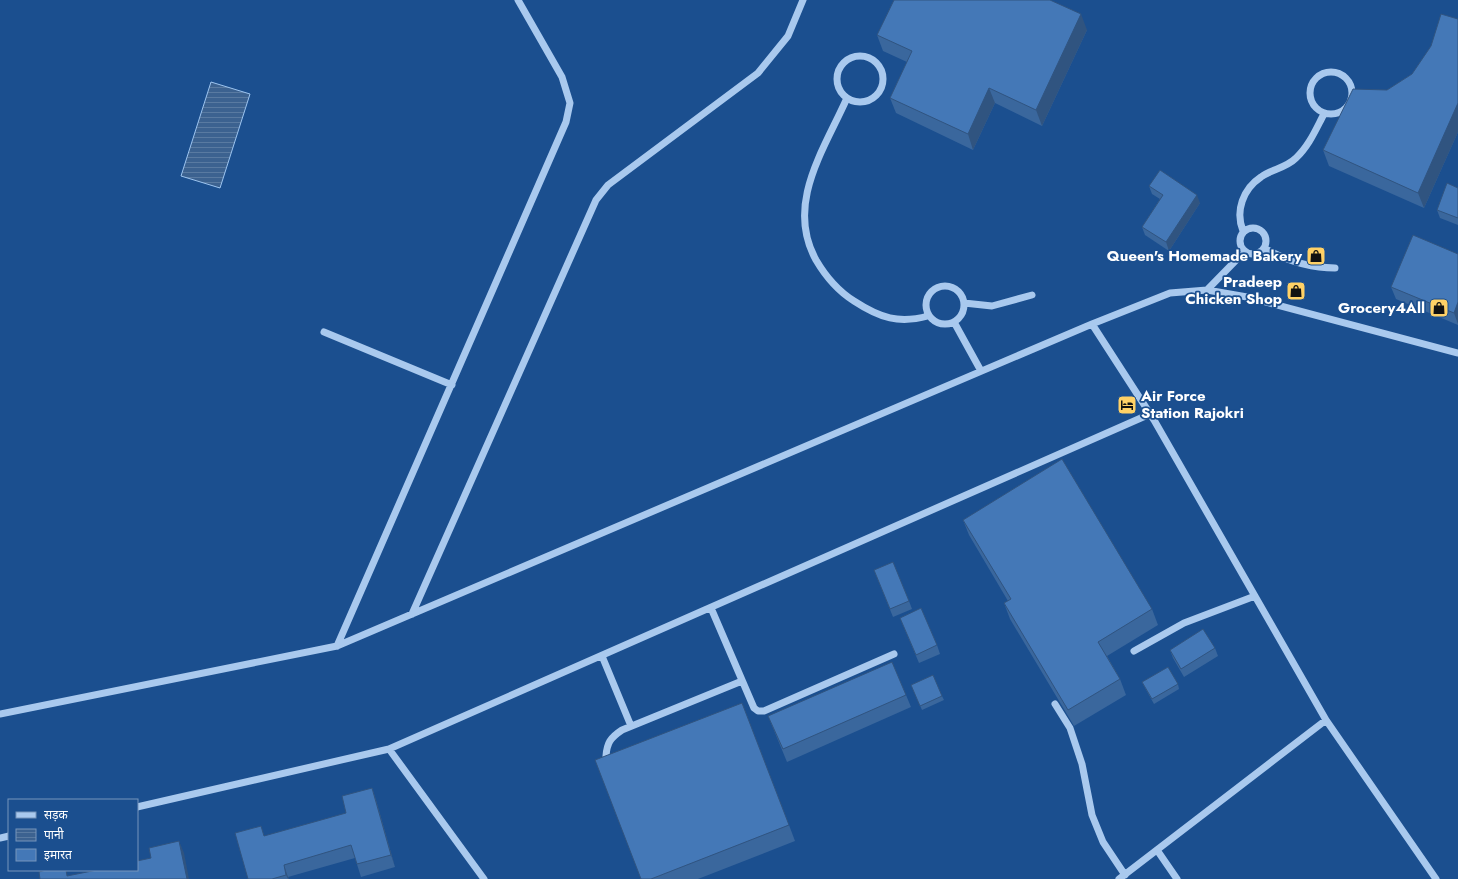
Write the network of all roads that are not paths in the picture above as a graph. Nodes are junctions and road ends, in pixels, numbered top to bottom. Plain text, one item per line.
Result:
1 (518, 0) edge
2 (803, 0) edge
3 (847, 98) junction
4 (1324, 114) junction
5 (1243, 231) junction
6 (1264, 248) junction
7 (1245, 251) junction
8 (1335, 268) dead end
9 (1207, 290) junction
10 (1032, 295) dead end
11 (964, 303) junction
12 (928, 316) junction
13 (954, 322) junction
14 (1092, 324) junction
15 (324, 332) dead end
16 (1458, 352) edge
17 (981, 371) junction
18 (452, 385) junction
19 (1150, 414) junction
20 (1254, 596) junction
21 (711, 608) junction
22 (412, 614) junction
23 (337, 646) junction
24 (1134, 651) dead end
25 (894, 654) dead end
26 (602, 656) junction
27 (742, 681) junction
28 (1055, 704) edge
29 (0, 714) edge
30 (1326, 720) junction
31 (631, 726) junction
32 (390, 749) junction
33 (606, 756) edge
34 (138, 807) edge
35 (1157, 850) junction
36 (1122, 877) edge
37 (484, 879) edge
38 (1177, 879) edge
39 (1436, 879) edge

1 - 18 street
2 - 22 street
3 - 3 street
3 - 12 street
4 - 4 street
4 - 5 street
5 - 6 street
5 - 7 street
6 - 7 street
6 - 8 street
7 - 9 street
9 - 14 street
9 - 16 street
10 - 11 street
11 - 12 street
11 - 13 street
12 - 13 street
13 - 17 street
14 - 17 street
14 - 19 street
15 - 18 street
17 - 22 street
18 - 23 street
19 - 20 street
19 - 21 street
20 - 24 street
20 - 30 street
21 - 26 street
21 - 27 street
22 - 23 street
23 - 29 street
25 - 27 street
26 - 31 street
26 - 32 street
27 - 31 street
28 - 36 street
30 - 35 street
30 - 39 street
31 - 33 street
32 - 34 street
32 - 37 street
35 - 36 street
35 - 38 street

